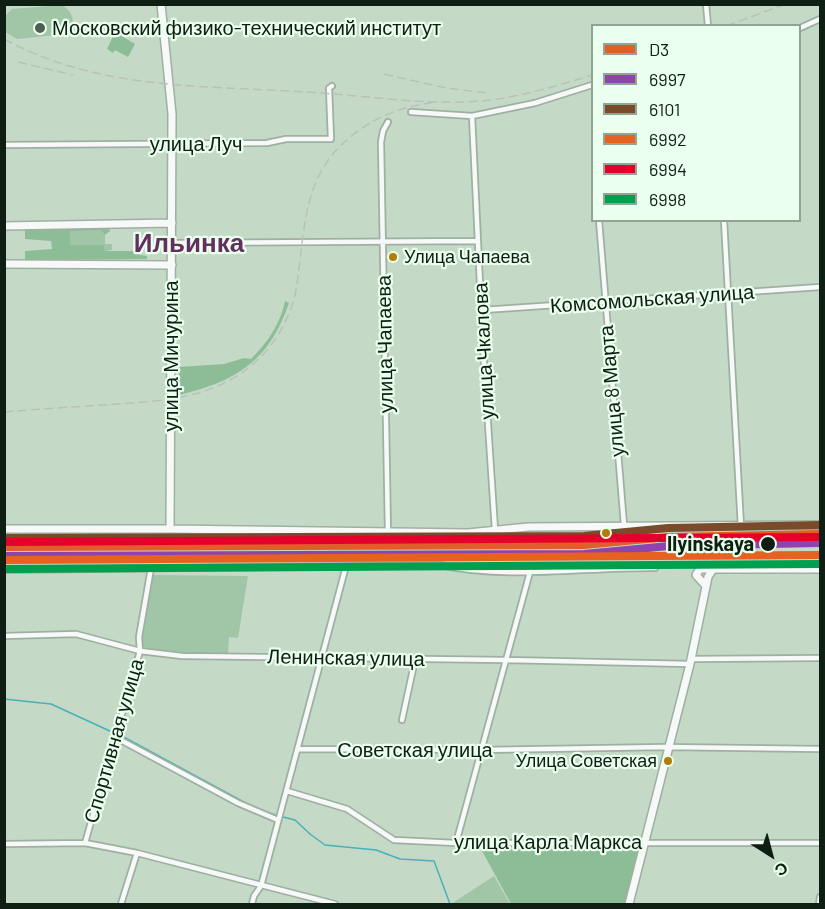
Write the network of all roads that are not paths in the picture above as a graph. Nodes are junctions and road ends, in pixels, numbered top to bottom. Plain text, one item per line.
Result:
1 (161, 4) edge
2 (706, 4) edge
3 (820, 19) edge
4 (708, 24) edge
5 (801, 28) edge
6 (332, 86) dead end
7 (591, 87) edge
8 (411, 112) dead end
9 (472, 116) junction
10 (388, 122) dead end
11 (172, 144) junction
12 (4, 145) edge
13 (599, 222) edge
14 (724, 222) edge
15 (172, 223) junction
16 (4, 226) edge
17 (477, 241) junction
18 (383, 242) junction
19 (172, 243) junction
20 (4, 264) edge
21 (172, 265) junction
22 (820, 287) edge
23 (728, 293) junction
24 (604, 301) junction
25 (483, 310) junction
26 (624, 525) junction
27 (820, 525) edge
28 (741, 527) junction
29 (4, 529) edge
30 (170, 529) junction
31 (495, 530) junction
32 (388, 533) junction
33 (346, 566) junction
34 (151, 568) junction
35 (654, 568) dead end
36 (713, 569) junction
37 (820, 569) edge
38 (4, 570) edge
39 (530, 572) junction
40 (706, 586) junction
41 (4, 636) edge
42 (140, 651) junction
43 (321, 658) junction
44 (820, 658) edge
45 (415, 660) junction
46 (506, 660) junction
47 (691, 662) junction
48 (402, 720) dead end
49 (115, 737) junction
50 (669, 747) junction
51 (298, 749) junction
52 (820, 749) edge
53 (481, 750) junction
54 (287, 791) junction
55 (278, 820) junction
56 (85, 843) junction
57 (456, 843) junction
58 (644, 843) junction
59 (820, 843) edge
60 (4, 844) edge
61 (137, 853) junction
62 (261, 886) junction
63 (820, 897) edge
64 (121, 904) edge
65 (252, 904) edge
66 (335, 904) edge
67 (629, 904) edge
68 (819, 904) edge

1 - 11 main road, улица Мичурина
2 - 4 street
3 - 5 street
6 - 11 street, улица Луч
7 - 9 street
8 - 9 street
9 - 17 street, улица Чкалова
10 - 18 street, улица Чапаева
11 - 12 street, улица Луч
11 - 15 main road, улица Мичурина
13 - 24 street, улица 8 Марта
14 - 23 street
15 - 16 main road
15 - 19 main road, улица Мичурина
17 - 18 street
17 - 25 street, улица Чкалова
18 - 19 street
18 - 32 street, улица Чапаева
19 - 21 main road, улица Мичурина
20 - 21 main road
21 - 30 main road, улица Мичурина
22 - 23 street, Комсомольская улица
23 - 24 street, Комсомольская улица
23 - 28 street
24 - 25 street, Комсомольская улица
24 - 26 street, улица 8 Марта
25 - 31 street, улица Чкалова
26 - 28 main road
26 - 31 main road
27 - 28 main road
29 - 30 main road
30 - 32 main road
31 - 32 main road
33 - 34 street
33 - 39 street
33 - 43 street
34 - 38 street
34 - 42 street, Спортивная улица
35 - 39 street
36 - 37 main road
36 - 40 main road
36 - 40 main road
39 - 46 street
40 - 47 main road
41 - 42 street, Ленинская улица
42 - 43 street, Ленинская улица
42 - 49 street, Спортивная улица
43 - 45 street, Ленинская улица
43 - 51 street
44 - 47 street, Ленинская улица
45 - 46 street, Ленинская улица
45 - 48 street
46 - 47 street, Ленинская улица
46 - 53 street
47 - 50 main road
49 - 55 street
49 - 56 street, Спортивная улица
50 - 52 street, Советская улица
50 - 53 street, Советская улица
50 - 58 main road
51 - 53 street, Советская улица
51 - 54 street
53 - 57 street
54 - 55 street
54 - 57 street, улица Карла Маркса
55 - 62 street
56 - 60 street
56 - 61 street
57 - 58 street, улица Карла Маркса
58 - 59 street, улица Карла Маркса
58 - 67 main road
61 - 62 street
61 - 64 street
62 - 65 street
62 - 66 street
63 - 68 street

